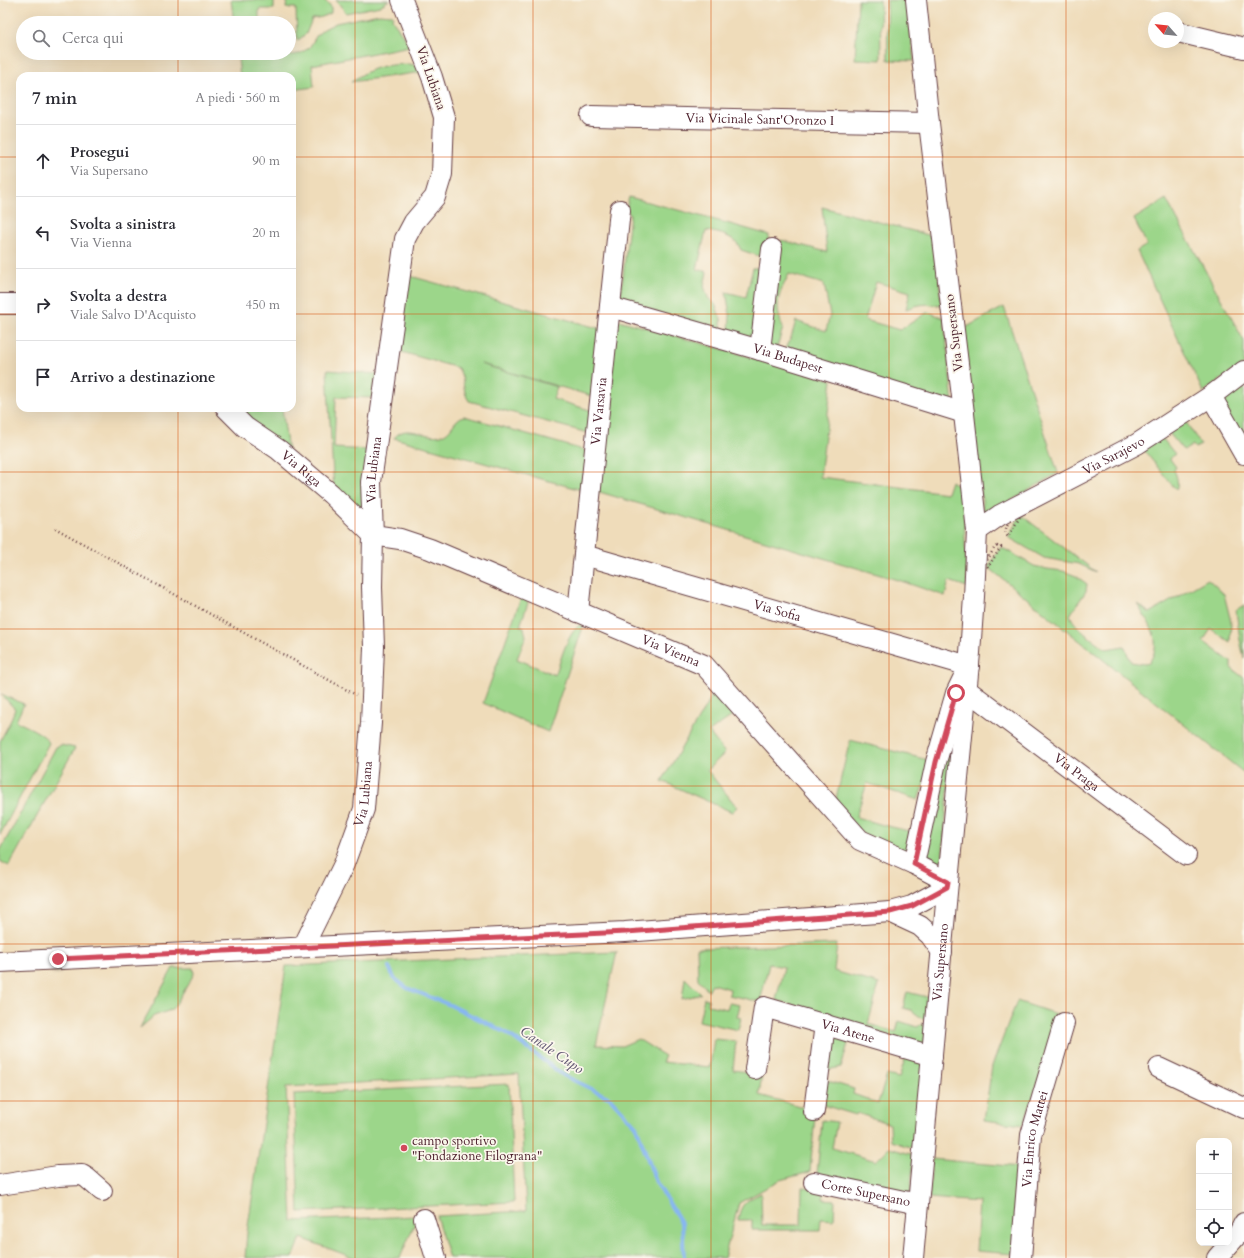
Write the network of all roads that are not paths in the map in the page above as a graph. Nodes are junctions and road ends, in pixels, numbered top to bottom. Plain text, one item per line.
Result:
1 (402, 0) edge
2 (916, 0) edge
3 (1184, 33) edge
4 (1244, 48) edge
5 (591, 116) dead end
6 (929, 123) junction
7 (620, 210) dead end
8 (772, 249) dead end
9 (0, 304) edge
10 (16, 304) edge
11 (610, 306) junction
12 (760, 350) junction
13 (1244, 371) edge
14 (1211, 396) junction
15 (230, 412) edge
16 (964, 414) junction
17 (1244, 454) edge
18 (977, 531) junction
19 (373, 535) junction
20 (584, 555) junction
21 (578, 612) junction
22 (969, 666) junction
23 (966, 690) junction
24 (1186, 855) dead end
25 (914, 864) junction
26 (947, 885) junction
27 (890, 912) junction
28 (303, 947) junction
29 (942, 952) junction
30 (0, 962) edge
31 (1064, 1023) dead end
32 (825, 1024) junction
33 (932, 1056) junction
34 (1159, 1068) dead end
35 (755, 1069) dead end
36 (1244, 1108) edge
37 (814, 1111) dead end
38 (814, 1182) dead end
39 (0, 1185) edge
40 (102, 1190) dead end
41 (918, 1204) junction
42 (424, 1219) dead end
43 (1244, 1223) edge
44 (436, 1258) edge
45 (913, 1258) edge
46 (1021, 1258) edge
47 (1217, 1258) edge

1 - 19 street, Via Lubiana
2 - 6 street, Via Supersano
3 - 4 street
5 - 6 street, Via Vicinale Sant'Oronzo I
6 - 16 street, Via Supersano
7 - 11 street, Via Varsavia
8 - 12 street
9 - 10 street
11 - 12 street, Via Budapest
11 - 20 street, Via Varsavia
12 - 16 street, Via Budapest
13 - 14 street, Via Sarajevo
14 - 17 street
14 - 18 street, Via Sarajevo
15 - 19 street, Via Riga
16 - 18 street, Via Supersano
18 - 22 street, Via Supersano
19 - 21 street, Via Vienna
19 - 28 street, Via Lubiana
20 - 21 street, Via Varsavia
20 - 22 street, Via Sofia
21 - 25 street, Via Vienna
22 - 23 street, Via Supersano
22 - 25 street, Via Supersano
23 - 24 street, Via Praga
23 - 26 street, Via Supersano
25 - 26 street, Via Vienna
26 - 27 street
26 - 29 street, Via Supersano
27 - 28 street
27 - 29 street
28 - 30 street
29 - 33 street, Via Supersano
31 - 46 street, Via Enrico Mattei
32 - 33 street, Via Atene
32 - 35 street, Via Atene
32 - 37 street
33 - 41 street, Via Supersano
34 - 36 street
38 - 41 street, Corte Supersano
39 - 40 street
41 - 45 street, Via Supersano
42 - 44 street
43 - 47 street

